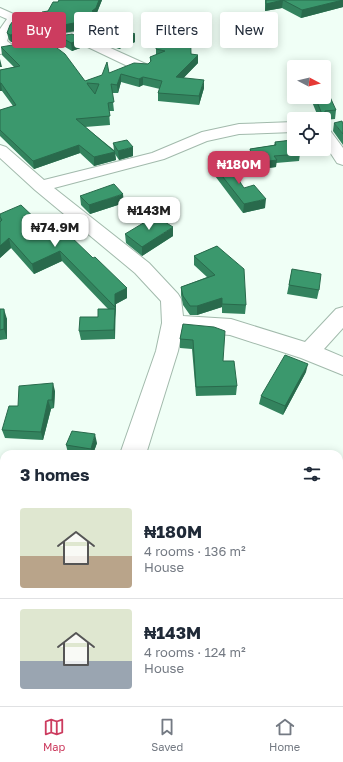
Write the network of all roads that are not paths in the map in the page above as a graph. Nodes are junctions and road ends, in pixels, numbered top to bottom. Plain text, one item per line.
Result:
1 (0, 11) edge
2 (3, 49) edge
3 (143, 68) edge
4 (287, 127) edge
5 (331, 134) edge
6 (0, 150) edge
7 (343, 160) edge
8 (41, 186) junction
9 (343, 314) edge
10 (173, 323) junction
11 (309, 352) junction
12 (343, 366) edge
13 (134, 450) edge

1 - 2 street
2 - 3 street
4 - 8 street
5 - 7 street
6 - 8 street
8 - 10 street
9 - 11 street
10 - 11 street
10 - 13 street
11 - 12 street

